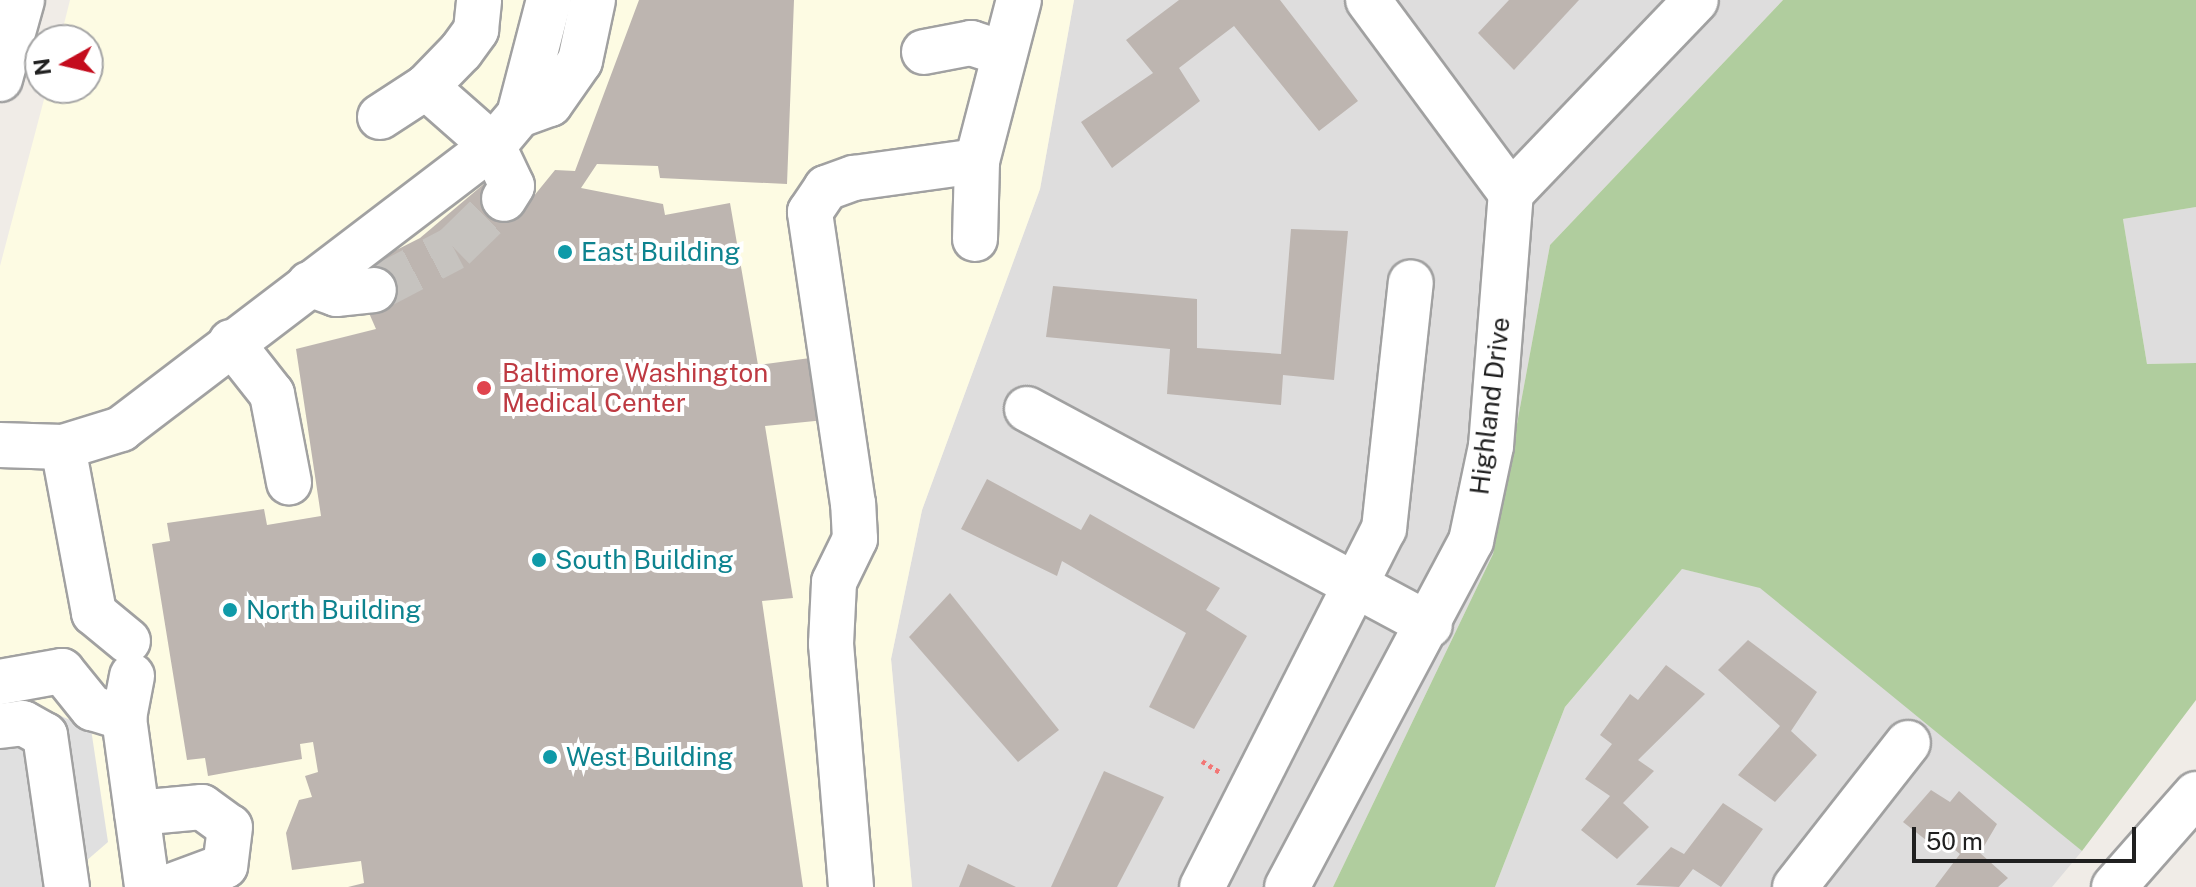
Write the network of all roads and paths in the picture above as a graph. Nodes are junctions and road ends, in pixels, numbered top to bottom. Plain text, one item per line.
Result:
1 (22, 0) edge
2 (479, 0) edge
3 (1019, 0) edge
4 (1368, 0) edge
5 (1696, 0) edge
6 (549, 8) edge
7 (592, 14) edge
8 (924, 52) dead end
9 (1001, 53) junction
10 (0, 79) edge
11 (426, 87) junction
12 (380, 117) dead end
13 (506, 130) junction
14 (977, 161) junction
15 (1511, 193) junction
16 (504, 199) tunnel mouth
17 (975, 239) dead end
18 (1411, 282) dead end
19 (309, 284) junction
20 (374, 290) tunnel mouth
21 (231, 342) junction
22 (1027, 409) dead end
23 (0, 445) edge
24 (63, 447) junction
25 (289, 482) dead end
26 (1351, 583) junction
27 (94, 613) junction
28 (1430, 625) junction
29 (62, 671) junction
30 (0, 682) edge
31 (124, 718) junction
32 (0, 726) edge
33 (1908, 743) dead end
34 (2196, 794) edge
35 (137, 813) junction
36 (67, 887) edge
37 (147, 887) edge
38 (168, 887) edge
39 (851, 887) edge
40 (1202, 887) edge
41 (1287, 887) edge
42 (1795, 887) edge
43 (2114, 887) edge

1 - 10 street
2 - 11 street
3 - 9 street
4 - 15 street
5 - 15 street
6 - 7 street
6 - 13 street
7 - 13 street
8 - 9 street
9 - 14 street
11 - 12 street
11 - 13 street
13 - 16 street
13 - 19 street
14 - 17 street
14 - 39 street
15 - 28 street, Highland Drive
18 - 26 street
19 - 20 street
19 - 21 street
21 - 24 street
21 - 25 street
22 - 26 street
23 - 24 street
24 - 27 street
26 - 28 street
26 - 40 street
27 - 29 street
27 - 31 street
28 - 41 street, Highland Drive
29 - 30 street
29 - 31 street
31 - 35 street
32 - 36 street
33 - 42 street
34 - 43 street
35 - 37 street
35 - 38 street

